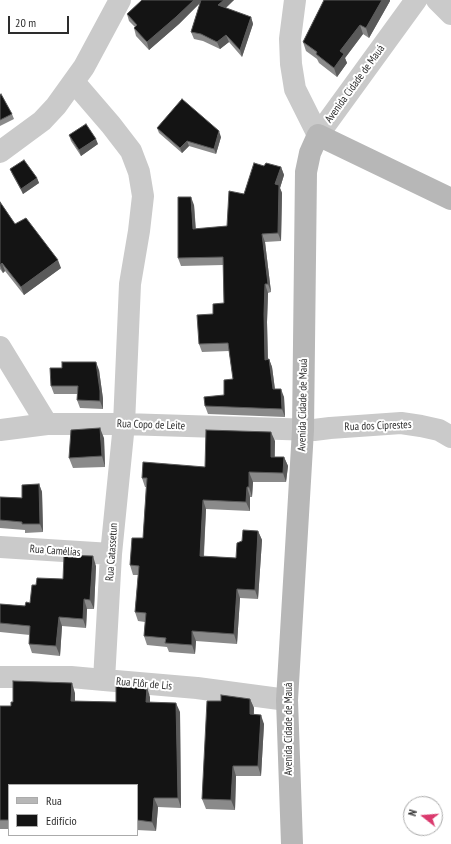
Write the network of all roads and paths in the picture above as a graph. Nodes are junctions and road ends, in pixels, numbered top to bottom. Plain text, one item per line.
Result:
1 (120, 0) edge
2 (295, 0) edge
3 (416, 0) edge
4 (437, 0) edge
5 (451, 14) edge
6 (74, 82) junction
7 (318, 135) junction
8 (0, 152) edge
9 (451, 199) edge
10 (0, 347) edge
11 (47, 424) junction
12 (124, 424) junction
13 (0, 430) edge
14 (303, 430) junction
15 (451, 437) edge
16 (0, 547) edge
17 (111, 554) junction
18 (0, 677) edge
19 (104, 680) junction
20 (287, 700) junction
21 (292, 844) edge

1 - 6 street
2 - 7 street
3 - 7 street, Avenida Cidade de Mauá
4 - 5 street
6 - 8 street
6 - 12 street, Rua Catassetun
7 - 9 street
7 - 14 street, Avenida Cidade de Mauá
10 - 11 street
11 - 12 street, Rua Copo de Leite
11 - 13 street, Rua Copo de Leite
12 - 14 street, Rua Copo de Leite
12 - 17 street, Rua Catassetun
14 - 15 street, Rua dos Ciprestes
14 - 20 street, Avenida Cidade de Mauá
16 - 17 street, Rua Camélias
17 - 19 street, Rua Catassetun
18 - 19 street, Rua Flôr de Lis
19 - 20 street, Rua Flôr de Lis
20 - 21 street, Avenida Cidade de Mauá

